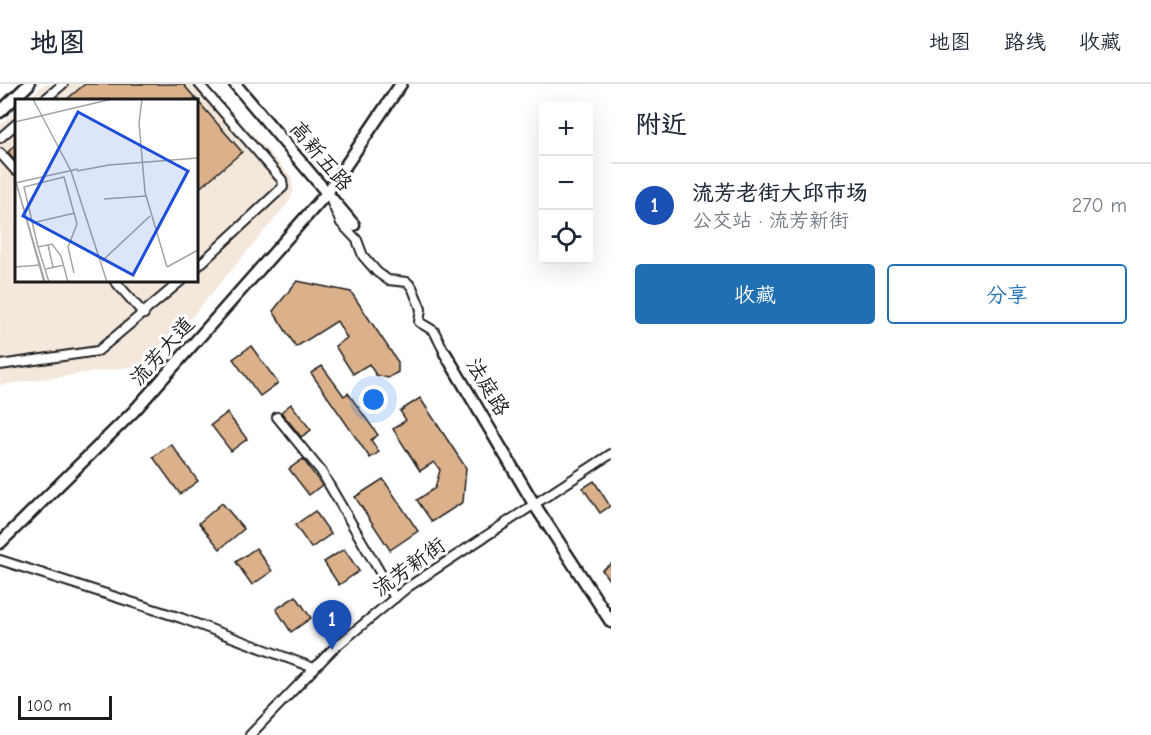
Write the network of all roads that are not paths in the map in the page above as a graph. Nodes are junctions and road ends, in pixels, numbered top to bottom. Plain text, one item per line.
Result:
1 (19, 84) edge
2 (29, 84) edge
3 (63, 84) edge
4 (199, 84) edge
5 (235, 84) edge
6 (401, 84) edge
7 (45, 99) edge
8 (0, 102) edge
9 (0, 112) edge
10 (15, 125) edge
11 (0, 138) edge
12 (0, 153) edge
13 (15, 170) edge
14 (327, 193) junction
15 (354, 225) dead end
16 (198, 266) edge
17 (116, 282) edge
18 (180, 282) edge
19 (144, 314) junction
20 (445, 353) joint
21 (0, 365) edge
22 (277, 417) dead end
23 (611, 454) edge
24 (534, 504) junction
25 (0, 543) edge
26 (0, 561) edge
27 (394, 598) junction
28 (611, 622) edge
29 (314, 668) junction
30 (250, 735) edge

1 - 8 main road
2 - 9 main road
3 - 7 street
4 - 16 street
5 - 14 main road, 高新五路
6 - 14 main road, 流芳大道
10 - 11 street
12 - 13 street
14 - 15 main road, 高新五路
14 - 20 street, 法庭路
14 - 25 main road, 流芳大道
17 - 19 street
18 - 19 street
19 - 21 street
20 - 24 main road, 法庭路
22 - 27 street
23 - 24 street, 流芳新街
24 - 27 street, 流芳新街
24 - 28 main road, 法庭路
26 - 29 street
27 - 29 street, 流芳新街
29 - 30 street, 流芳新街

